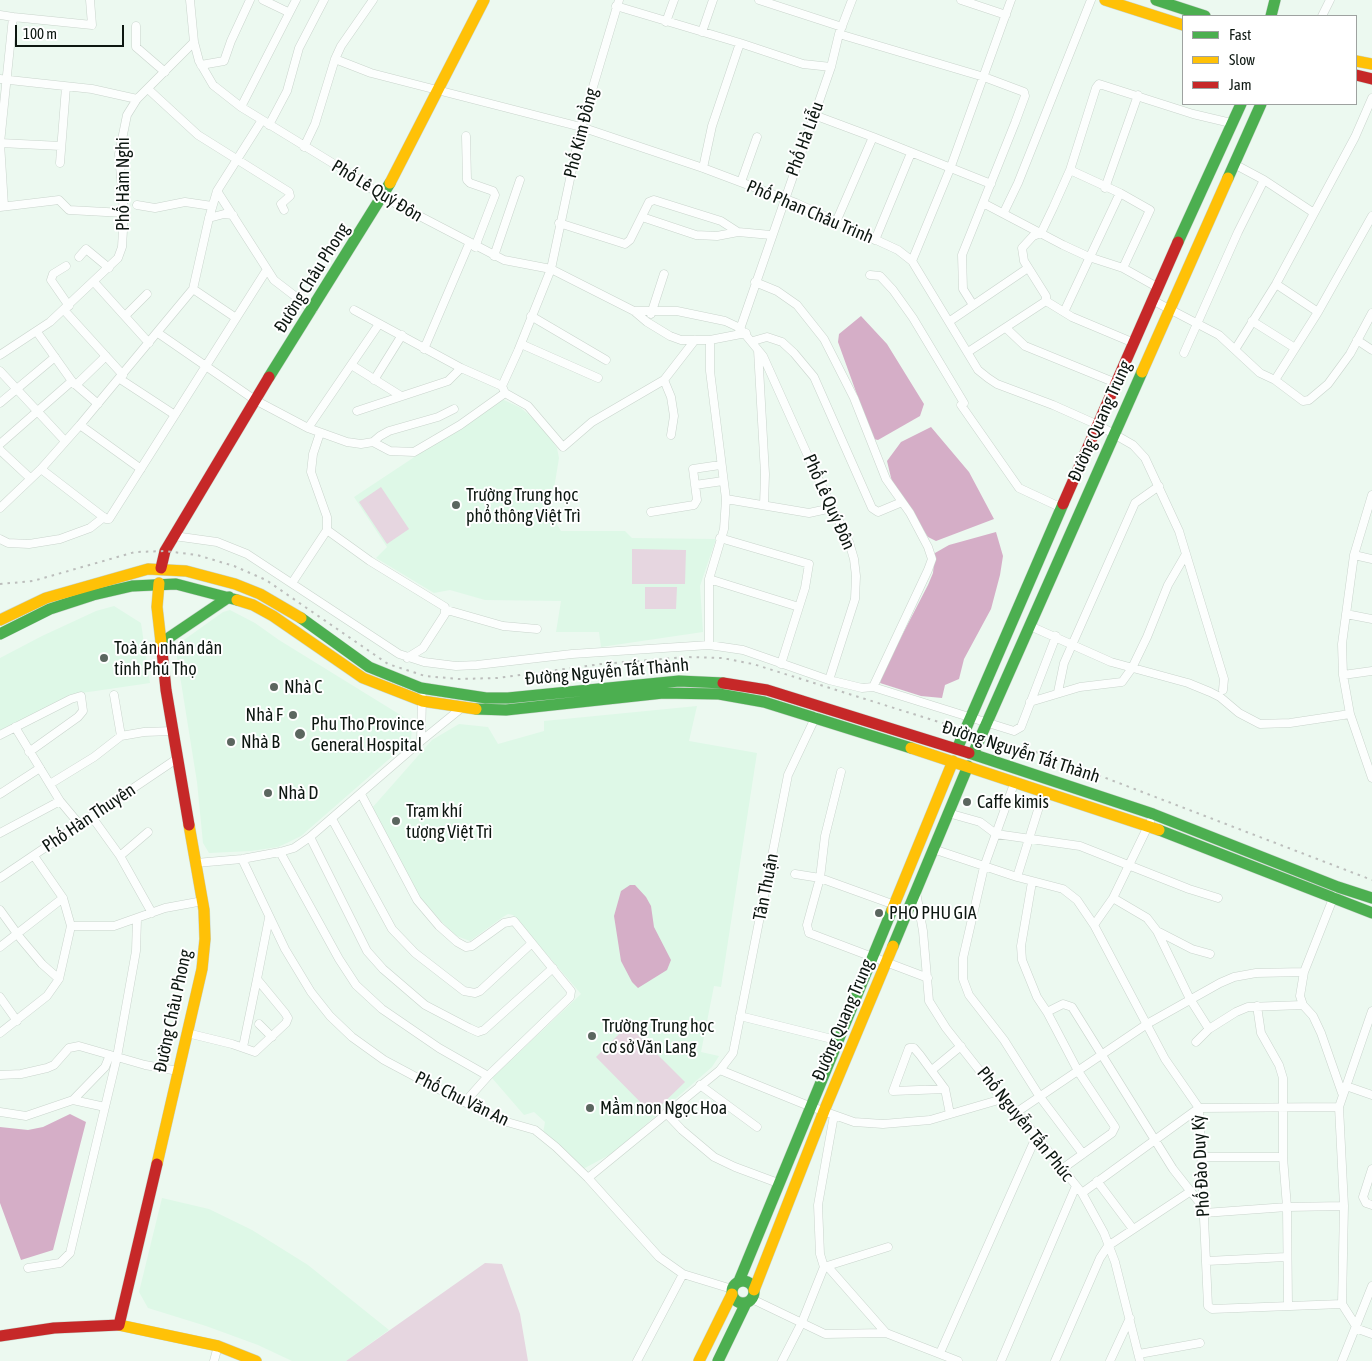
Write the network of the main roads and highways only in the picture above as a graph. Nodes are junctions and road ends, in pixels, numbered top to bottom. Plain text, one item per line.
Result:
1 (484, 0) edge
2 (1105, 0) edge
3 (1156, 0) edge
4 (1275, 0) edge
5 (1202, 15) edge
6 (1271, 15) edge
7 (1182, 25) edge
8 (1357, 61) edge
9 (1372, 64) edge
10 (1357, 76) edge
11 (1372, 80) edge
12 (1240, 105) edge
13 (1261, 105) edge
14 (161, 568) junction
15 (159, 583) junction
16 (229, 596) junction
17 (12, 614) junction
18 (302, 619) junction
19 (0, 620) edge
20 (17, 625) junction
21 (295, 630) junction
22 (0, 634) edge
23 (160, 643) junction
24 (957, 749) junction
25 (973, 754) junction
26 (953, 761) junction
27 (968, 766) junction
28 (1104, 798) junction
29 (1100, 810) junction
30 (925, 824) junction
31 (940, 829) junction
32 (1372, 898) edge
33 (1372, 913) edge
34 (734, 1288) junction
35 (751, 1297) junction
36 (119, 1325) junction
37 (0, 1336) edge
38 (256, 1361) edge
39 (699, 1361) edge
40 (718, 1361) edge

1 - 14 main road, Đường Châu Phong
2 - 7 main road
3 - 5 main road
4 - 6 main road
8 - 9 main road
10 - 11 main road
12 - 24 main road, Đường Quang Trung
13 - 25 main road, Đường Quang Trung
14 - 17 main road, Đường Nguyễn Tất Thành
14 - 18 main road, Đường Nguyễn Tất Thành
15 - 16 main road, Đường Nguyễn Tất Thành
15 - 20 main road, Đường Nguyễn Tất Thành
15 - 23 main road, Đường Châu Phong
16 - 21 main road, Đường Nguyễn Tất Thành
16 - 23 main road
17 - 19 main road, Đường Nguyễn Tất Thành
17 - 20 main road
18 - 21 main road
18 - 24 main road, Đường Nguyễn Tất Thành
20 - 22 main road, Đường Nguyễn Tất Thành
21 - 26 main road, Đường Nguyễn Tất Thành
23 - 36 main road, Đường Châu Phong
24 - 25 main road, Đường Nguyễn Tất Thành
25 - 28 main road, Đường Nguyễn Tất Thành
26 - 27 main road, Đường Nguyễn Tất Thành
26 - 30 main road, Đường Quang Trung
27 - 29 main road, Đường Nguyễn Tất Thành
27 - 31 main road, Đường Quang Trung
28 - 29 main road
28 - 32 main road, Đường Nguyễn Tất Thành
29 - 33 main road, Đường Nguyễn Tất Thành
30 - 31 main road
30 - 34 main road, Đường Quang Trung
31 - 35 main road, Đường Quang Trung
34 - 35 main road
34 - 35 main road
34 - 39 main road, Đường Quang Trung
35 - 40 main road, Đường Quang Trung
36 - 37 main road
36 - 38 main road

